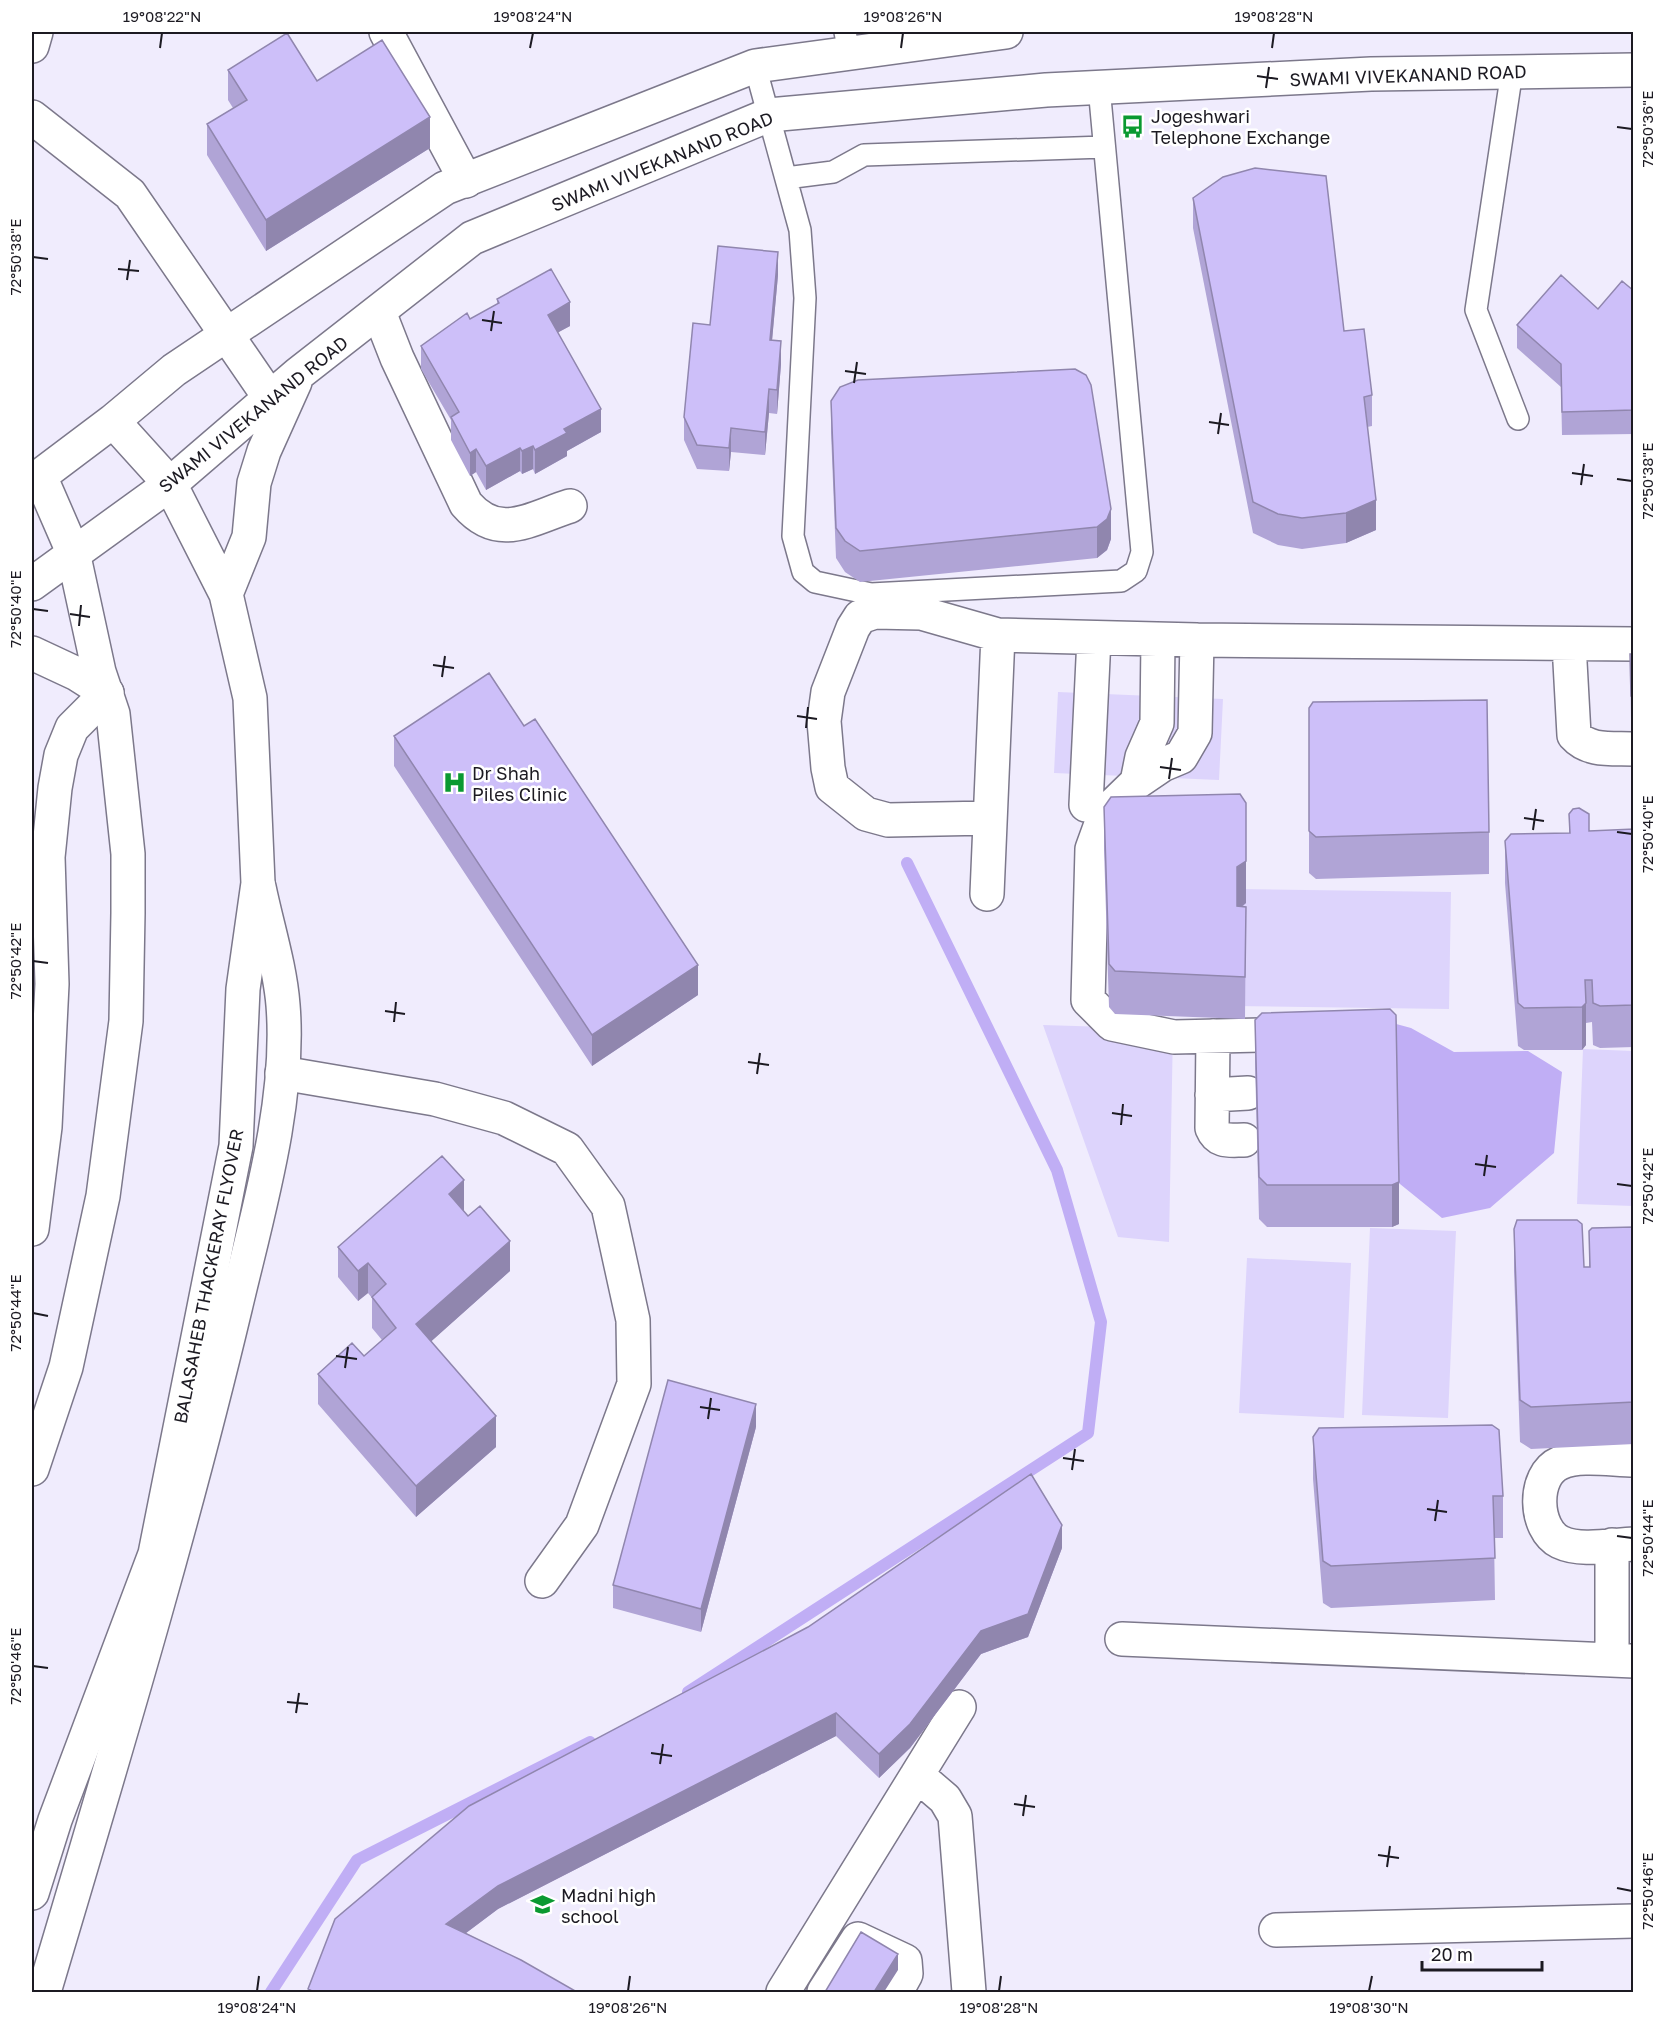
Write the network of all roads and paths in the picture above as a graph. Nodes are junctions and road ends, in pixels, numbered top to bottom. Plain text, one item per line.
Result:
1 (36, 32) edge
2 (386, 32) edge
3 (1006, 32) edge
4 (847, 42) edge
5 (32, 46) edge
6 (755, 66) junction
7 (1634, 70) edge
8 (1512, 71) junction
9 (1099, 87) junction
10 (769, 115) junction
11 (32, 117) edge
12 (1104, 147) junction
13 (786, 178) junction
14 (466, 180) junction
15 (379, 312) junction
16 (227, 334) junction
17 (298, 374) junction
18 (270, 398) junction
19 (1518, 419) dead end
20 (113, 421) junction
21 (34, 477) edge
22 (170, 484) junction
23 (570, 506) dead end
24 (73, 552) junction
25 (32, 584) edge
26 (226, 594) junction
27 (998, 635) junction
28 (1094, 638) junction
29 (1158, 640) junction
30 (1197, 640) junction
31 (1569, 644) junction
32 (1634, 644) edge
33 (32, 653) edge
34 (108, 693) junction
35 (1634, 749) edge
36 (1137, 782) junction
37 (1086, 805) dead end
38 (990, 818) junction
39 (258, 883) junction
40 (987, 894) dead end
41 (1329, 1034) edge
42 (1213, 1036) junction
43 (282, 1074) junction
44 (1248, 1093) dead end
45 (1212, 1095) junction
46 (1244, 1140) dead end
47 (32, 1229) edge
48 (1634, 1460) edge
49 (32, 1469) edge
50 (1623, 1545) edge
51 (542, 1581) dead end
52 (1122, 1639) dead end
53 (1623, 1660) edge
54 (958, 1707) dead end
55 (917, 1775) junction
56 (32, 1893) edge
57 (1634, 1921) edge
58 (1276, 1930) dead end
59 (44, 1992) edge
60 (783, 1992) edge
61 (824, 1992) edge
62 (896, 1992) edge
63 (969, 1992) edge

1 - 5 street
2 - 14 street
3 - 4 street
4 - 6 street
6 - 10 lane
6 - 14 street
7 - 8 street, SWAMI VIVEKANAND ROAD
8 - 9 street, SWAMI VIVEKANAND ROAD
8 - 19 lane
9 - 10 street, SWAMI VIVEKANAND ROAD
9 - 12 lane
10 - 13 lane
10 - 15 street, SWAMI VIVEKANAND ROAD
11 - 16 street
12 - 13 lane
12 - 13 lane
14 - 16 street
15 - 17 street, SWAMI VIVEKANAND ROAD
15 - 23 street
16 - 18 street
16 - 20 street
17 - 18 street, SWAMI VIVEKANAND ROAD
17 - 26 street
18 - 22 street, SWAMI VIVEKANAND ROAD
20 - 21 street
20 - 22 street, BALASAHEB THACKERAY FLYOVER
21 - 24 street
22 - 24 street, SWAMI VIVEKANAND ROAD
22 - 26 street, BALASAHEB THACKERAY FLYOVER
24 - 25 street, SWAMI VIVEKANAND ROAD
24 - 34 street
26 - 39 street, BALASAHEB THACKERAY FLYOVER
27 - 28 street
27 - 38 street
27 - 38 street
28 - 29 street
28 - 37 street
29 - 30 street
29 - 36 street
30 - 31 street
30 - 36 street
31 - 32 street
31 - 35 street
33 - 34 street
34 - 47 street
34 - 49 street
36 - 42 street
38 - 40 street
39 - 43 street
39 - 56 street, BALASAHEB THACKERAY FLYOVER
41 - 42 street
42 - 45 street
43 - 51 street
43 - 59 street
44 - 45 street
45 - 46 street
48 - 50 street
50 - 53 street
52 - 53 street
54 - 55 street
55 - 60 street
55 - 63 street
57 - 58 street
61 - 62 street

